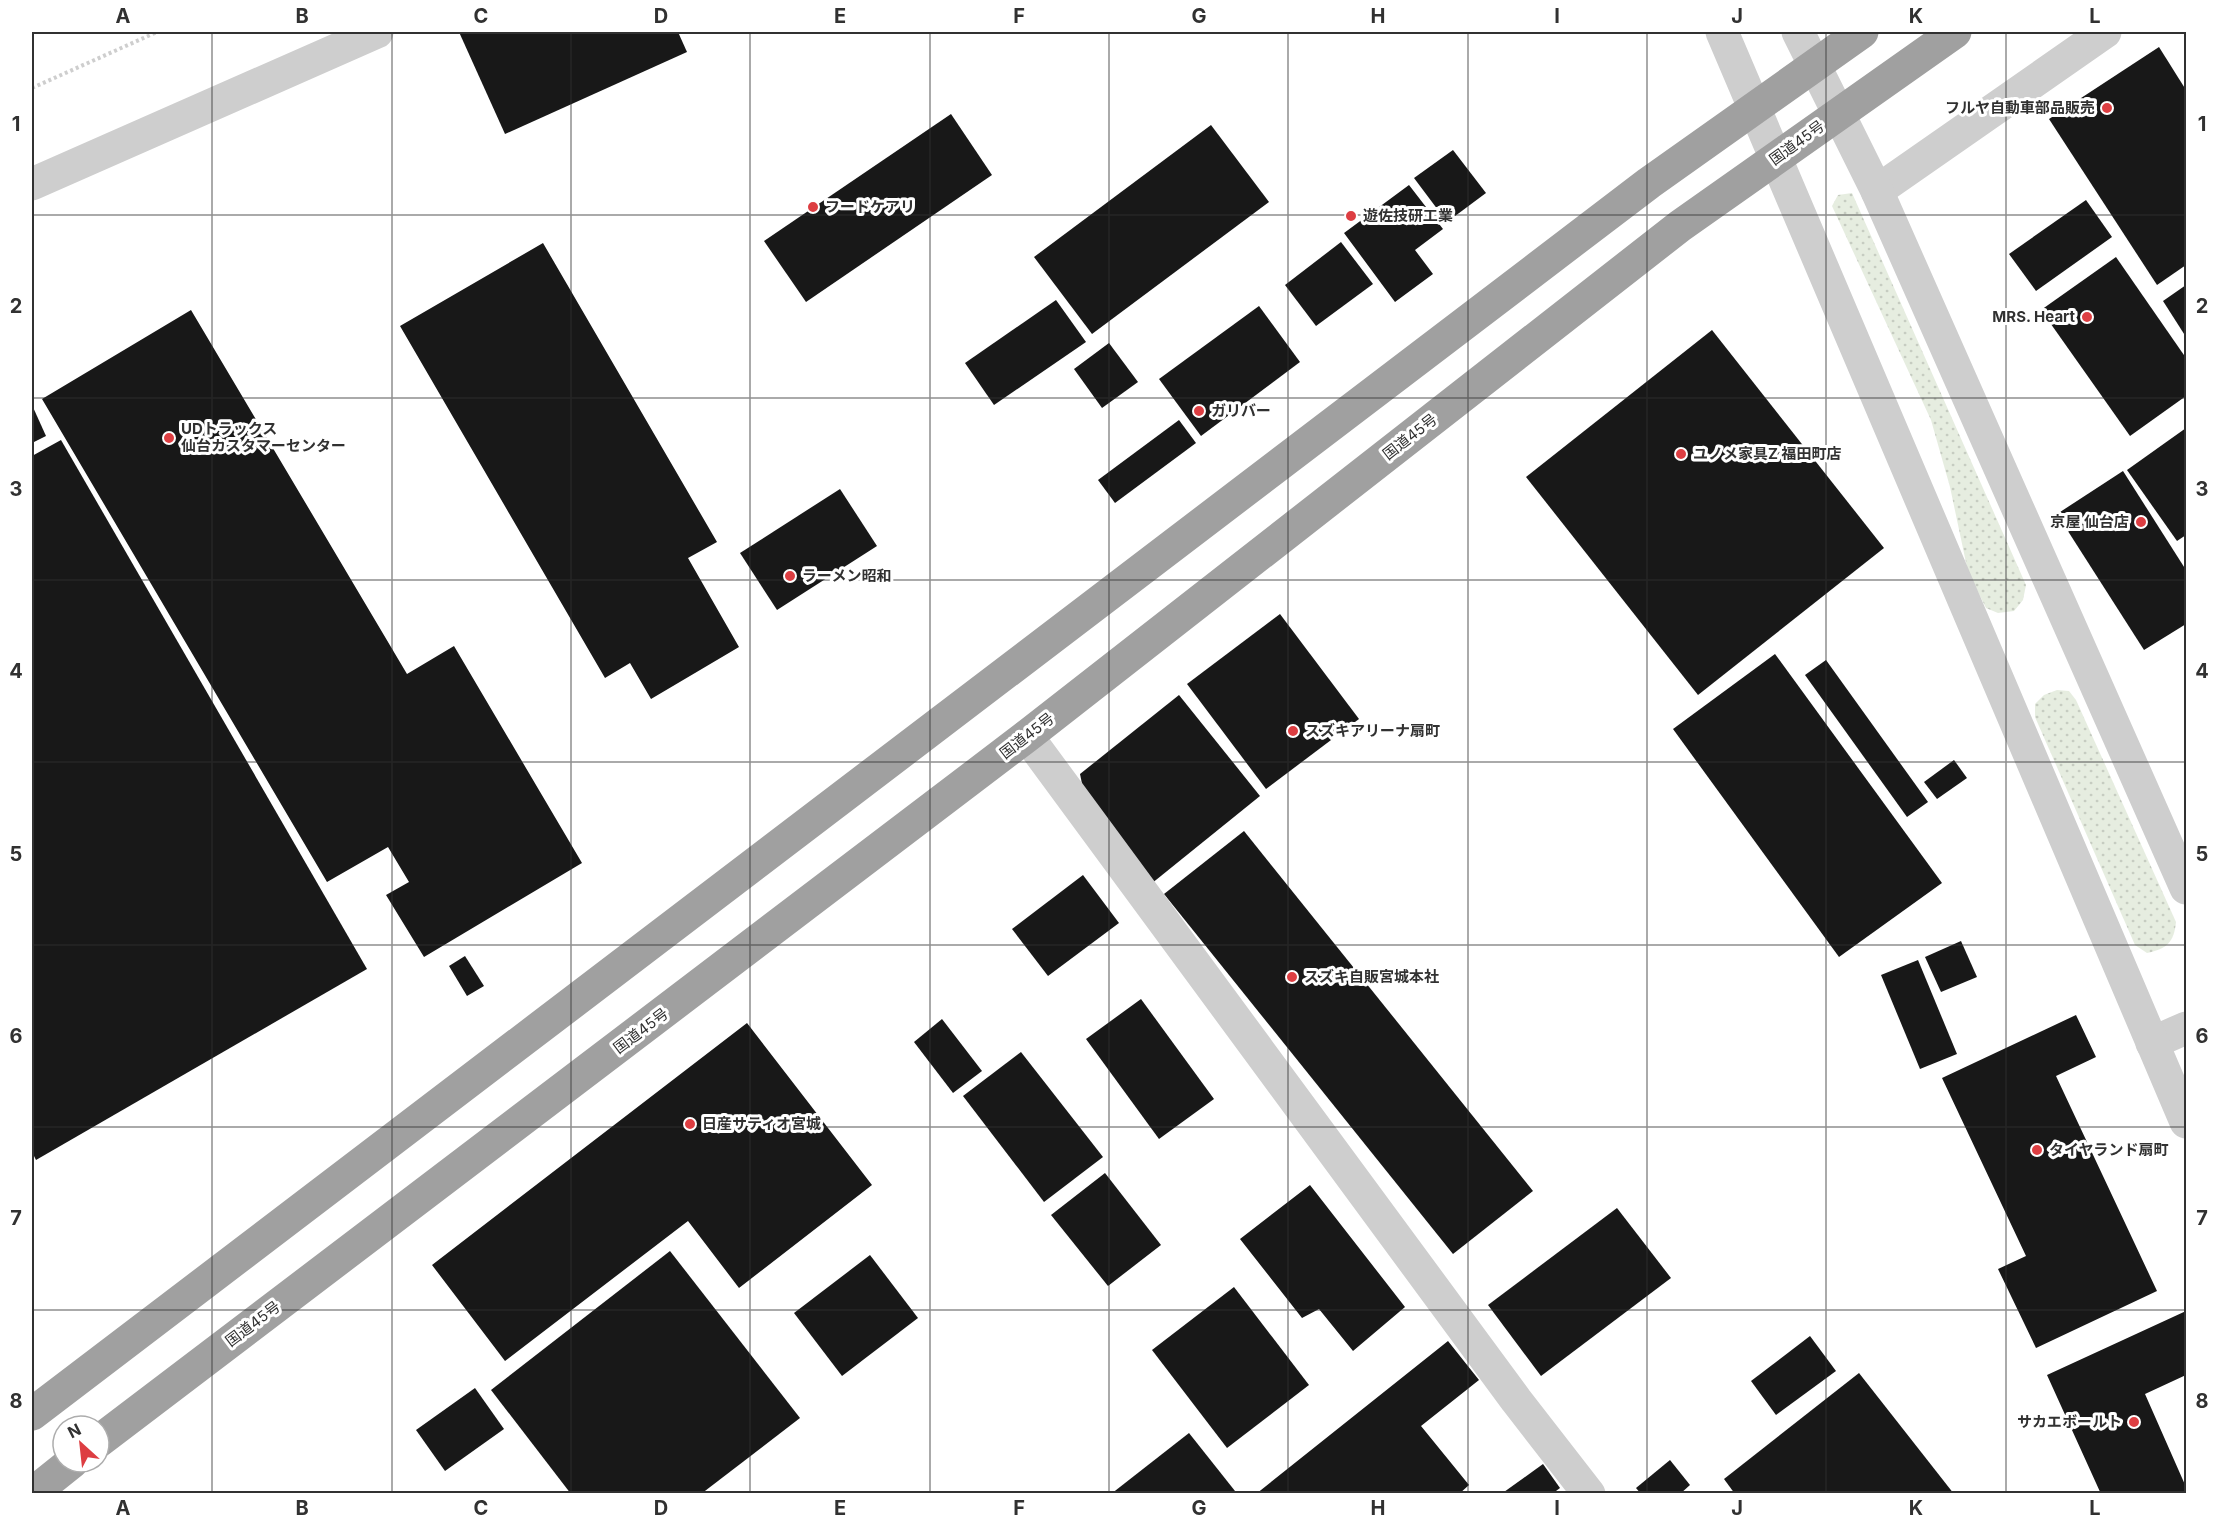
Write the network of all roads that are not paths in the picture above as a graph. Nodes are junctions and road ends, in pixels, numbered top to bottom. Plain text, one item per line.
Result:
1 (377, 32) edge
2 (1722, 32) edge
3 (1798, 32) edge
4 (1862, 32) edge
5 (1955, 32) edge
6 (2106, 32) edge
7 (1814, 65) junction
8 (1754, 108) junction
9 (1838, 114) junction
10 (1776, 159) junction
11 (32, 184) edge
12 (1877, 191) junction
13 (1027, 736) junction
14 (2187, 888) edge
15 (2187, 1028) edge
16 (2152, 1043) junction
17 (2187, 1122) edge
18 (32, 1414) edge
19 (111, 1432) edge
20 (57, 1474) edge
21 (32, 1494) edge
22 (1589, 1494) edge

1 - 11 street
2 - 8 street
3 - 7 street
4 - 7 highway
5 - 9 highway, 国道45号
6 - 12 street
7 - 8 highway
7 - 9 street
8 - 10 street
8 - 18 highway
9 - 10 highway, 国道45号
9 - 12 street
10 - 13 highway, 国道45号
10 - 16 street
12 - 14 street
13 - 19 highway, 国道45号
13 - 22 street
15 - 16 street
16 - 17 street
20 - 21 highway

